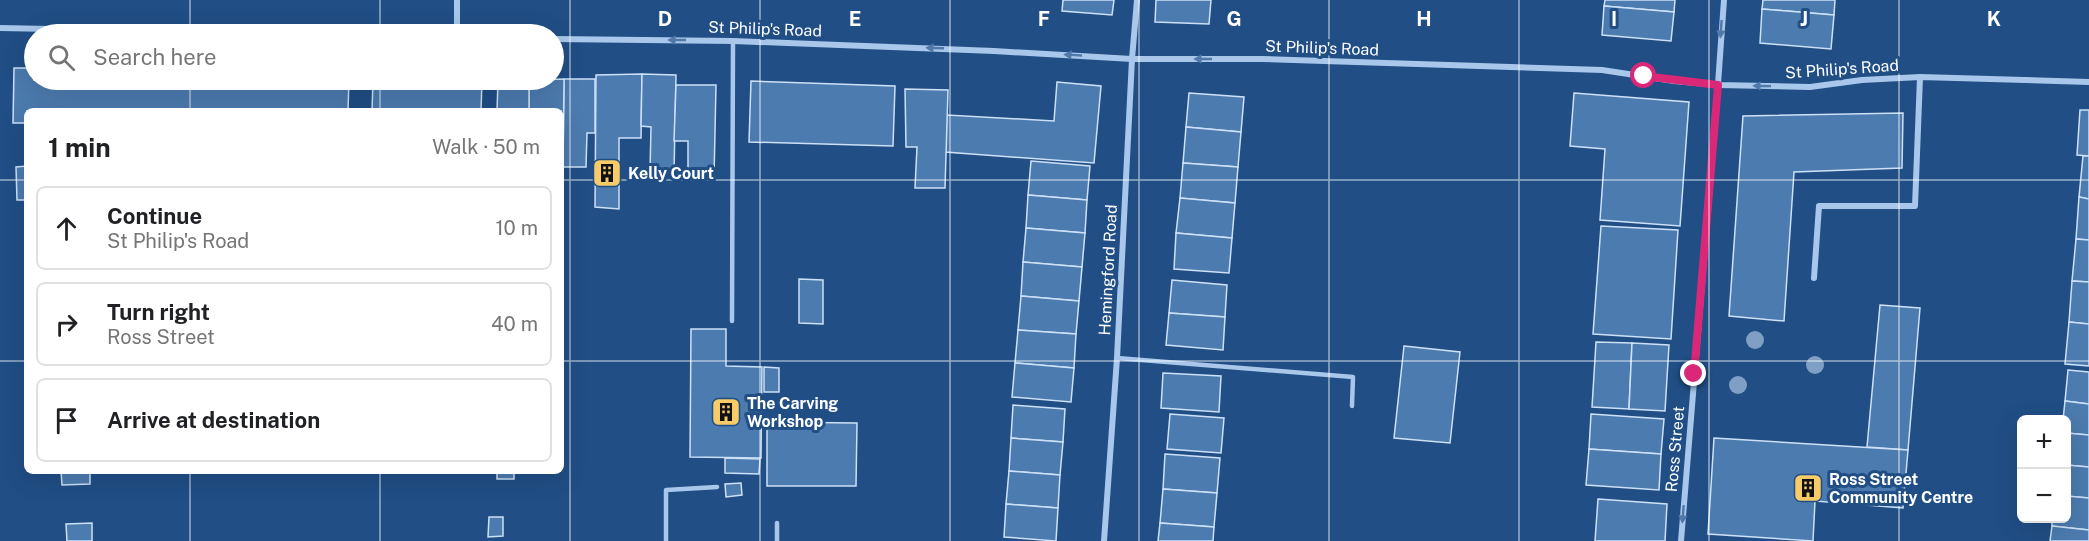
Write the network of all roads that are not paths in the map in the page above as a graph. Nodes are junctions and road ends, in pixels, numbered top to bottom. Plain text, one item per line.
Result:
1 (457, 0) edge
2 (1137, 0) edge
3 (1724, 0) edge
4 (458, 24) edge
5 (0, 28) edge
6 (24, 28) edge
7 (564, 39) edge
8 (734, 41) junction
9 (1132, 59) junction
10 (1920, 77) junction
11 (2089, 82) edge
12 (1718, 85) junction
13 (1814, 278) dead end
14 (732, 321) dead end
15 (1117, 358) junction
16 (1352, 406) dead end
17 (717, 487) dead end
18 (777, 523) dead end
19 (666, 541) edge
20 (777, 541) edge
21 (1104, 541) edge
22 (1681, 541) edge

1 - 4 street
2 - 9 street, Hemingford Road
3 -> 12 street, Ross Street
5 - 6 street
8 -> 7 street, St Philip's Road
9 -> 8 street, St Philip's Road
8 - 14 lane
12 -> 9 street, St Philip's Road
9 - 15 street, Hemingford Road
10 - 11 street, St Philip's Road
10 -> 12 street, St Philip's Road
10 - 13 street
12 -> 22 street, Ross Street
15 - 16 lane
15 - 21 street, Hemingford Road
17 - 19 lane
18 - 20 lane

